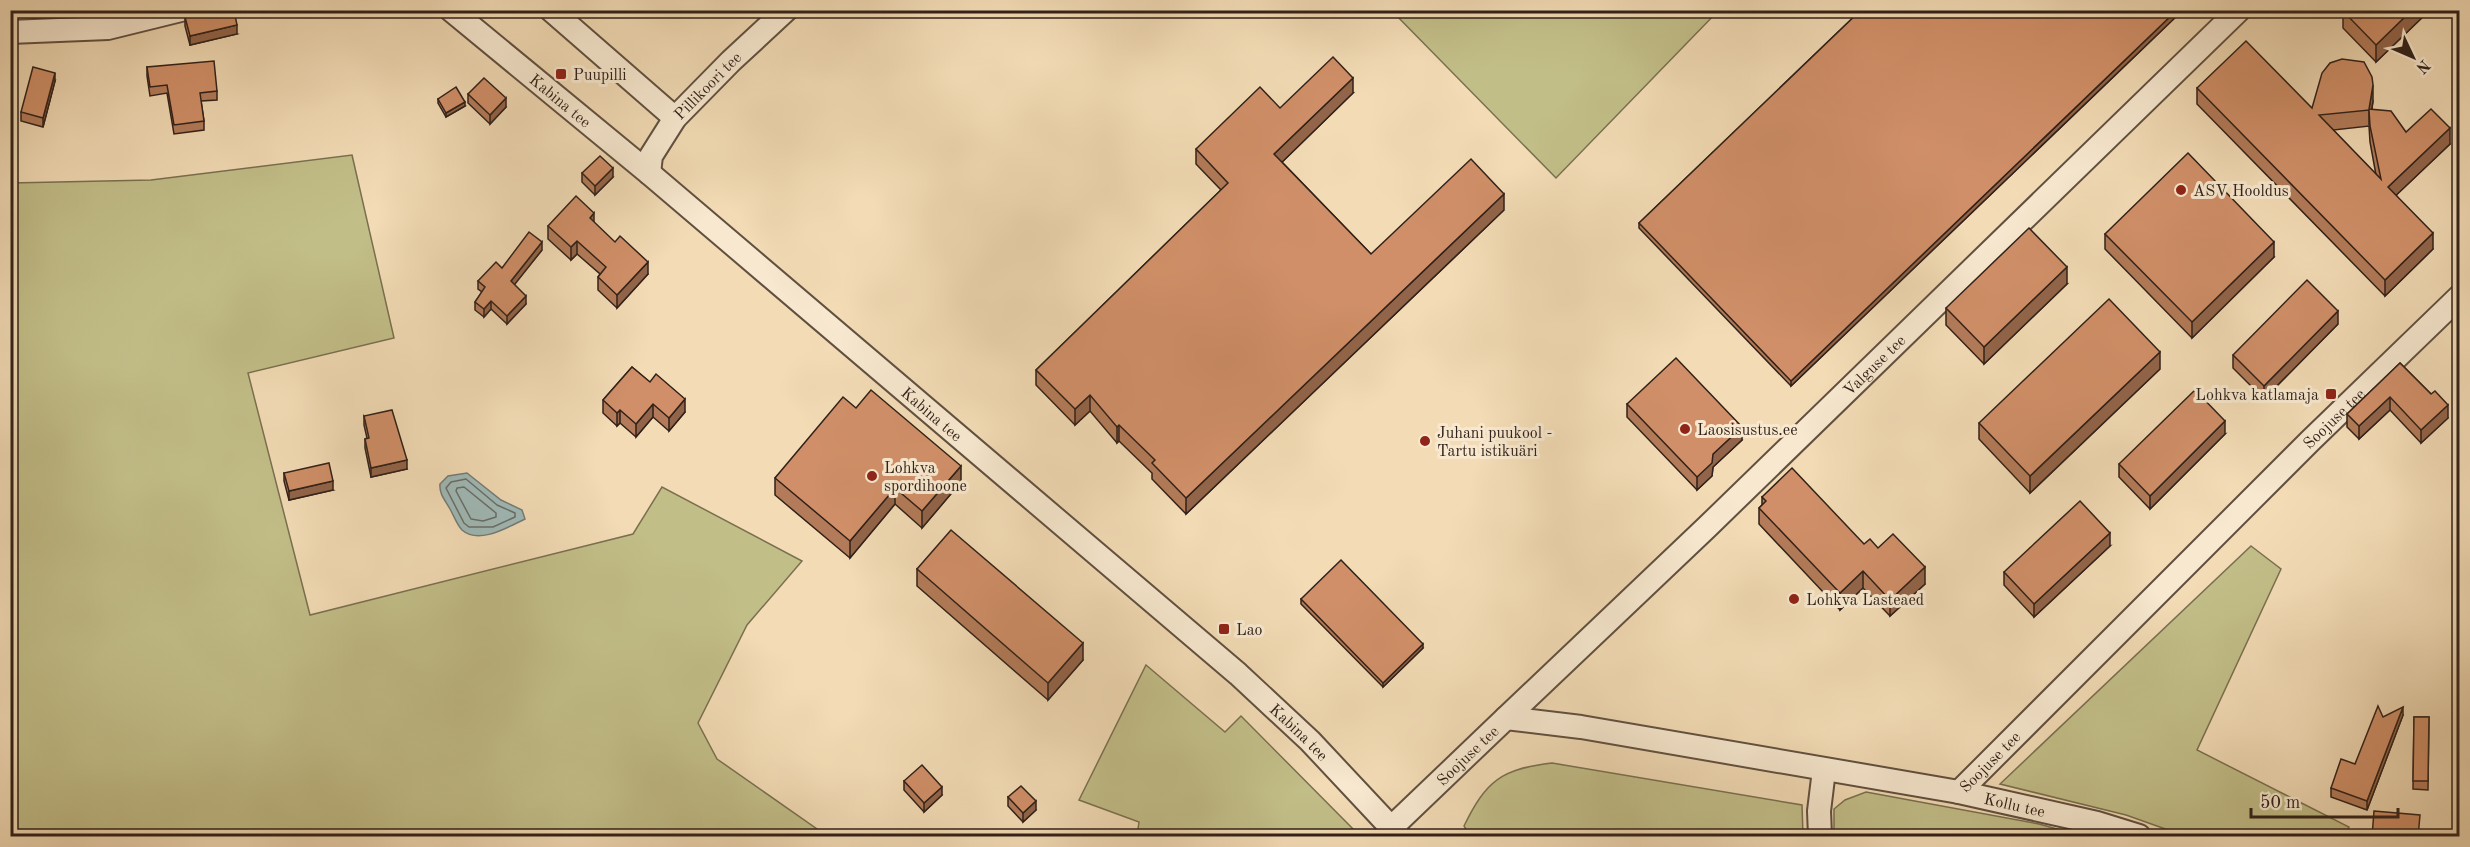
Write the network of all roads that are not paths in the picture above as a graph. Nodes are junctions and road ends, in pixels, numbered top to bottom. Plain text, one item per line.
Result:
1 (181, 10) edge
2 (450, 10) edge
3 (550, 10) edge
4 (786, 10) edge
5 (2239, 10) edge
6 (10, 32) edge
7 (675, 118) junction
8 (649, 173) junction
9 (2460, 296) edge
10 (1506, 718) junction
11 (1824, 770) junction
12 (1959, 792) junction
13 (1395, 832) edge
14 (1820, 837) edge
15 (2139, 837) edge

1 - 6 street
2 - 8 street, Kabina tee
3 - 7 street
4 - 7 street, Pillikoori tee
5 - 10 street, Valguse tee
7 - 8 street, Pillikoori tee
8 - 13 street, Kabina tee
9 - 12 street, Soojuse tee
10 - 11 street, Soojuse tee
10 - 13 street, Soojuse tee
11 - 12 street, Soojuse tee
11 - 14 street
12 - 15 street, Kollu tee

